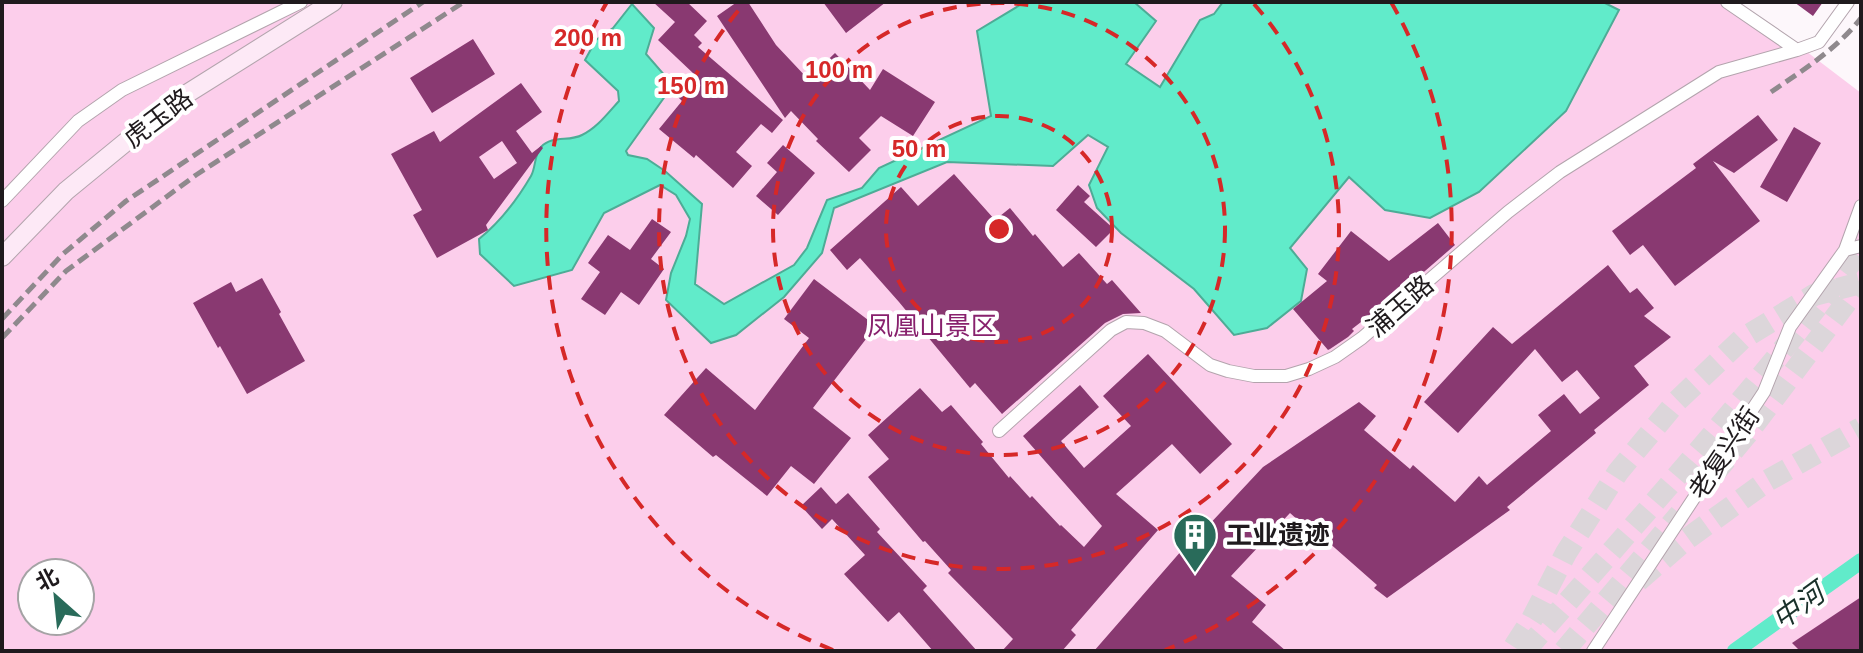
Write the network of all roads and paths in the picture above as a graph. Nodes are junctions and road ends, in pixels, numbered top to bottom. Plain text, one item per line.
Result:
1 (301, 2) edge
2 (333, 2) edge
3 (1727, 2) edge
4 (1848, 2) edge
5 (1797, 50) junction
6 (2, 201) edge
7 (1861, 206) edge
8 (1861, 246) edge
9 (1845, 250) junction
10 (2, 257) edge
11 (999, 431) dead end
12 (1593, 651) edge

1 - 6 street
2 - 10 street, 虎玉路
3 - 5 street
4 - 5 street, 浦玉路
5 - 11 street, 浦玉路
7 - 9 street, 老复兴街
8 - 9 street
9 - 12 street, 老复兴街

